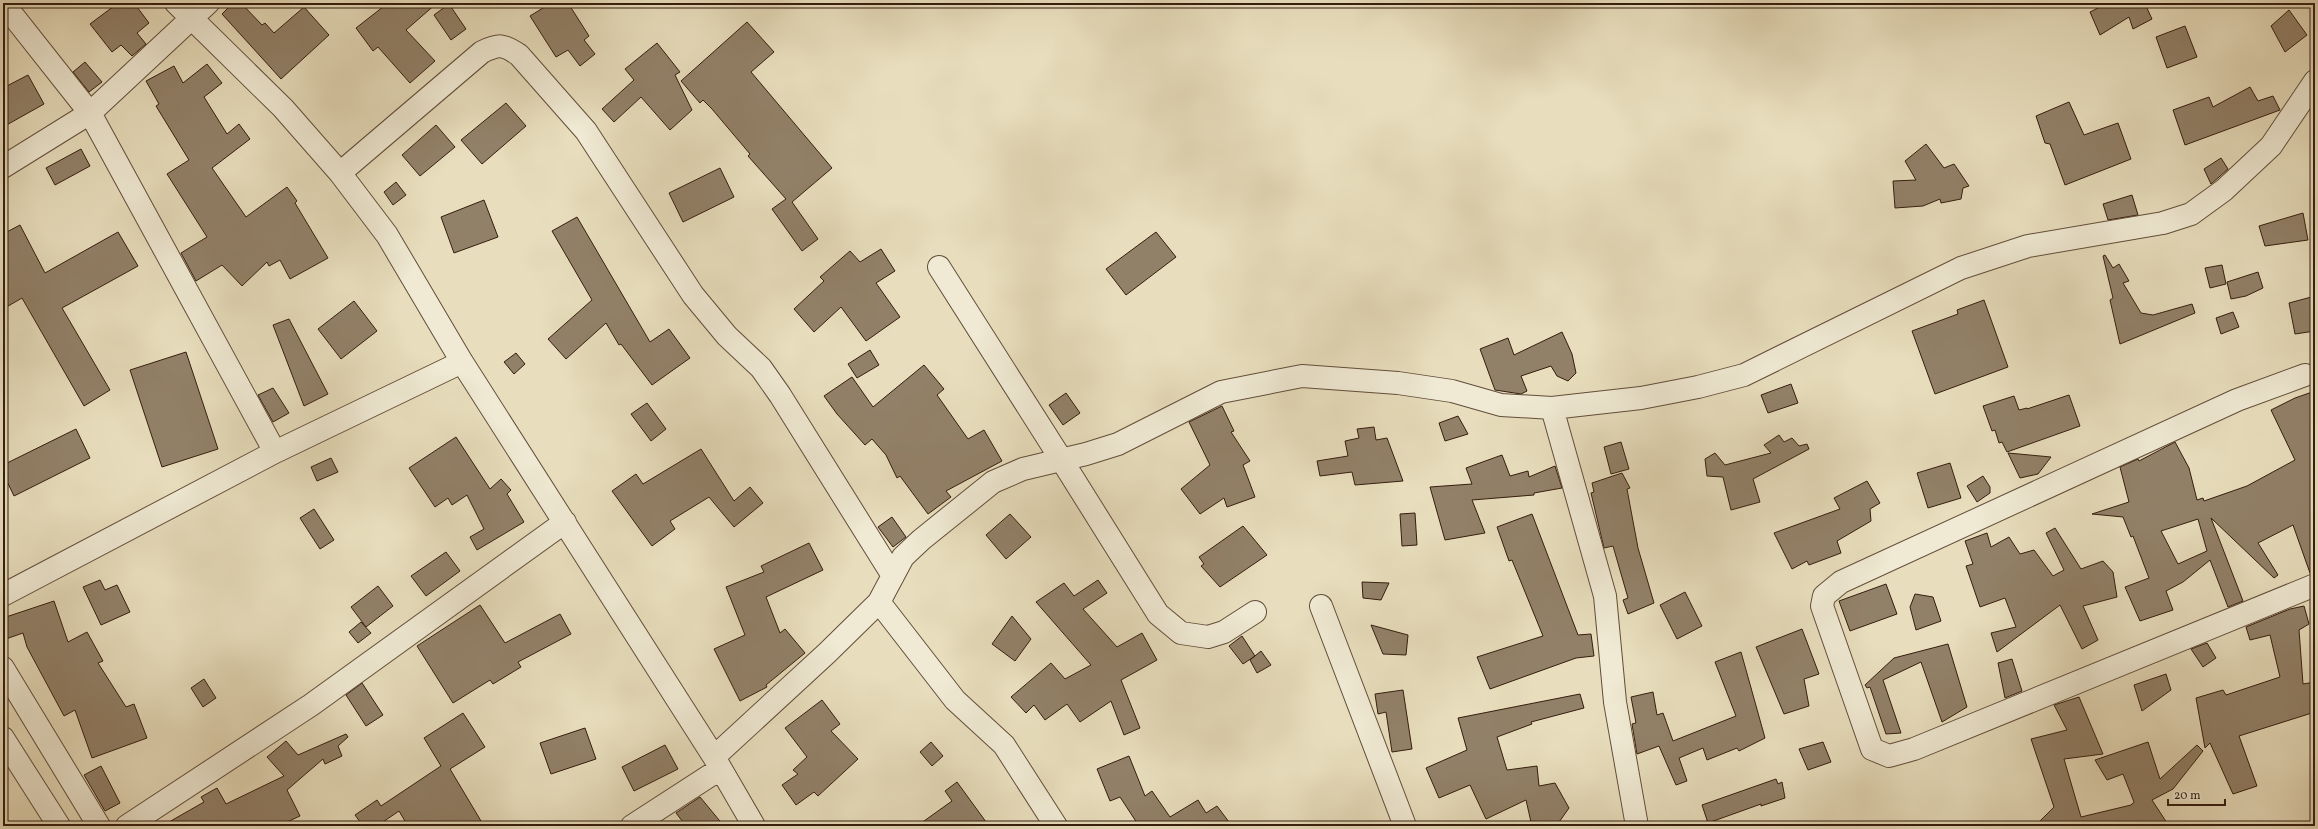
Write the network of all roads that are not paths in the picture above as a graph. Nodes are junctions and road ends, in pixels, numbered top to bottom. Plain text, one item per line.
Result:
1 (3, 3) edge
2 (176, 3) edge
3 (208, 3) edge
4 (192, 20) junction
5 (2315, 81) edge
6 (90, 113) junction
7 (3, 167) edge
8 (340, 173) junction
9 (938, 268) dead end
10 (462, 362) junction
11 (2305, 375) dead end
12 (1552, 408) junction
13 (275, 452) junction
14 (1061, 459) junction
15 (565, 522) junction
16 (892, 576) junction
17 (2315, 584) edge
18 (3, 595) edge
19 (879, 602) junction
20 (1321, 606) dead end
21 (1254, 612) dead end
22 (3, 668) edge
23 (3, 738) edge
24 (717, 763) junction
25 (59, 826) edge
26 (99, 826) edge
27 (127, 826) edge
28 (632, 826) edge
29 (754, 826) edge
30 (1056, 826) edge
31 (1405, 826) edge
32 (1637, 826) edge

1 - 6 street
2 - 4 street
3 - 4 street
4 - 6 street
4 - 8 street
5 - 12 street
6 - 7 street
6 - 13 street
8 - 10 street
8 - 16 street
9 - 14 street
10 - 13 street
10 - 15 street
11 - 17 street
12 - 14 street
12 - 32 street
13 - 18 street
14 - 16 street
14 - 21 street
15 - 24 street
15 - 27 street
16 - 19 street
19 - 24 street
19 - 30 street
20 - 31 street
22 - 26 street
23 - 25 street
24 - 28 street
24 - 29 street

